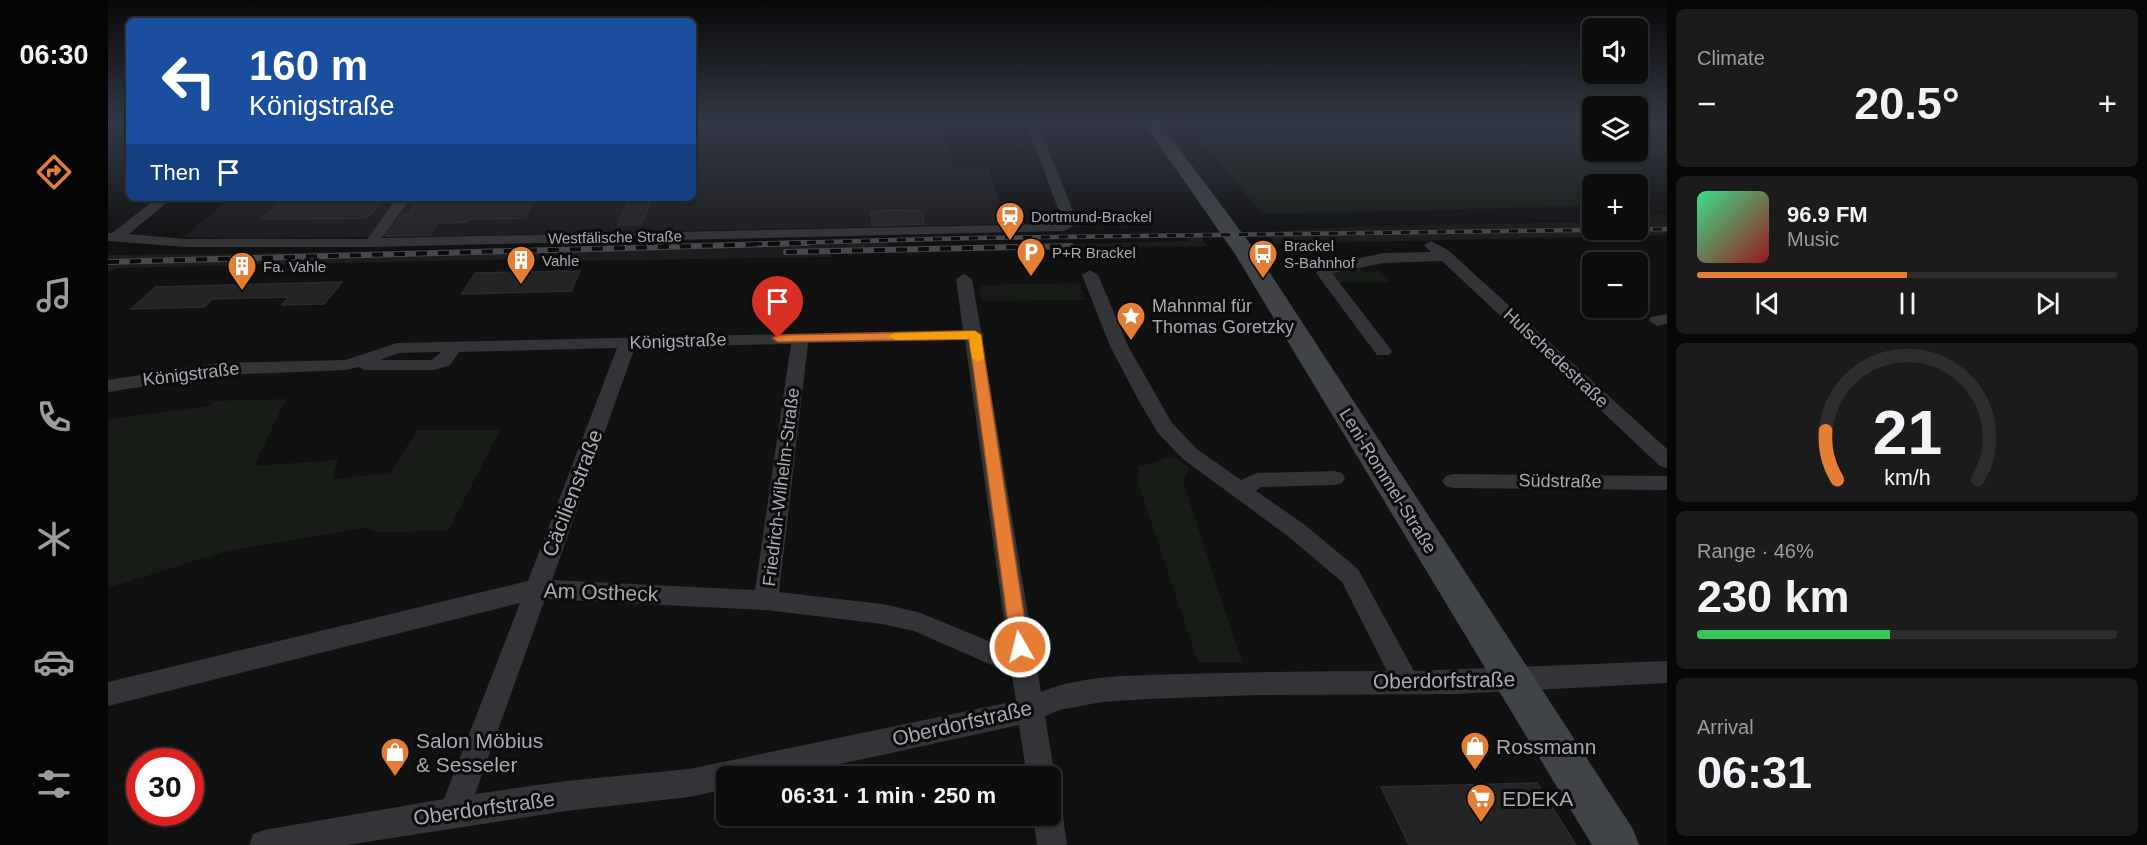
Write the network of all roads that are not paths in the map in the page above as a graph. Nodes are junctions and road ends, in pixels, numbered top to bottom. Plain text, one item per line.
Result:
1 (1047, 162) edge
2 (1181, 162) edge
3 (161, 201) edge
4 (402, 201) edge
5 (111, 238) edge
6 (371, 243) junction
7 (1090, 275) dead end
8 (964, 279) dead end
9 (975, 335) junction
10 (800, 338) junction
11 (628, 343) junction
12 (1383, 351) dead end
13 (108, 386) edge
14 (1667, 461) edge
15 (1335, 478) dead end
16 (1453, 481) dead end
17 (1667, 483) edge
18 (1241, 490) junction
19 (536, 589) junction
20 (766, 600) junction
21 (1023, 667) junction
22 (1667, 672) edge
23 (1511, 679) junction
24 (1406, 682) junction
25 (108, 694) edge
26 (1030, 710) junction
27 (1039, 766) edge
28 (454, 812) junction
29 (1049, 826) edge
30 (264, 845) edge
31 (1052, 845) edge
32 (1617, 845) edge

1 - 6 street, Westfälische Straße
2 - 23 main road, Leni-Rommel-Straße
3 - 5 street
4 - 6 street
5 - 6 street, Westfälische Straße
7 - 18 street
8 - 9 street
9 - 10 street, Königstraße
9 - 21 street
10 - 11 street, Königstraße
10 - 20 street, Friedrich-Wilhelm-Straße
11 - 13 street, Königstraße
11 - 19 street, Cäcilienstraße
12 - 14 street, Hulschedestraße
15 - 18 street
16 - 17 street, Südstraße
18 - 24 street
19 - 20 street, Am Ostheck
19 - 25 street, Am Ostheck
19 - 28 street, Cäcilienstraße
20 - 21 street, Am Ostheck
21 - 26 street
22 - 23 street, Oberdorfstraße
23 - 24 street, Oberdorfstraße
23 - 32 main road, Leni-Rommel-Straße
24 - 26 street, Oberdorfstraße
26 - 27 street
26 - 28 street, Oberdorfstraße
28 - 30 street, Oberdorfstraße
29 - 31 street

